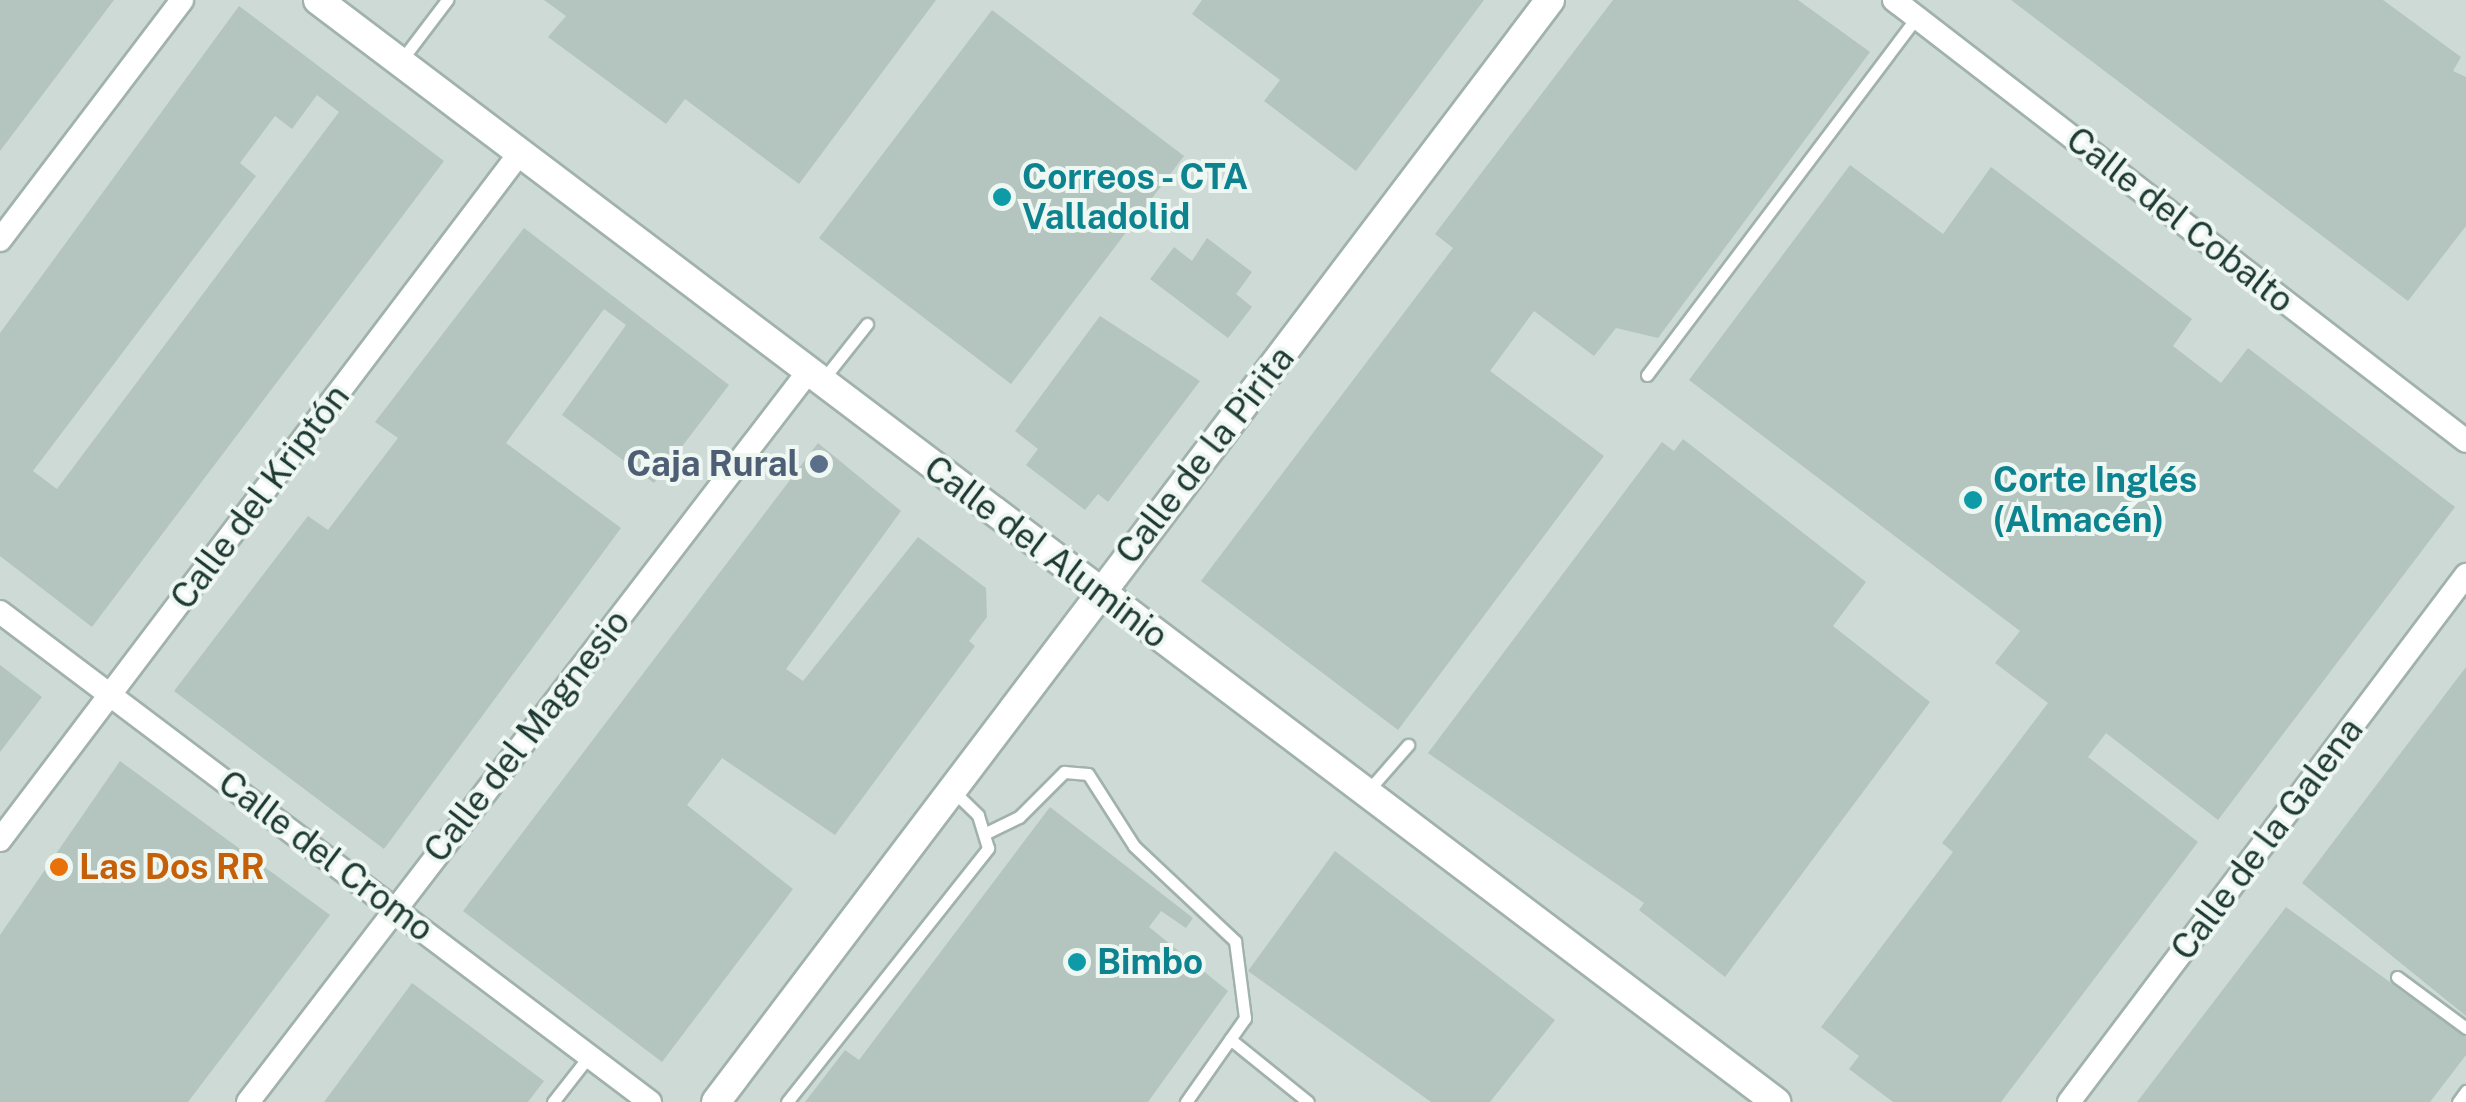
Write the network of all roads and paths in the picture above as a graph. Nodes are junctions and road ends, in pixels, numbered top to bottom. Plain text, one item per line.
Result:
1 (182, 0) edge
2 (318, 0) edge
3 (447, 0) edge
4 (1550, 0) edge
5 (1894, 0) edge
6 (1917, 16) junction
7 (400, 62) junction
8 (519, 154) junction
9 (0, 240) edge
10 (867, 324) dead end
11 (1647, 375) dead end
12 (815, 377) junction
13 (2466, 442) edge
14 (2466, 575) edge
15 (1099, 592) junction
16 (0, 612) edge
17 (110, 694) junction
18 (1408, 744) dead end
19 (951, 789) junction
20 (1366, 794) junction
21 (986, 833) junction
22 (0, 840) edge
23 (394, 907) junction
24 (2396, 977) dead end
25 (2466, 1028) edge
26 (1230, 1039) junction
27 (590, 1056) junction
28 (2466, 1091) edge
29 (248, 1102) edge
30 (553, 1102) edge
31 (650, 1102) edge
32 (716, 1102) edge
33 (787, 1102) edge
34 (1186, 1102) edge
35 (1308, 1102) edge
36 (1776, 1102) edge
37 (2069, 1102) edge
38 (2458, 1102) edge

1 - 9 street
2 - 7 street, Calle del Aluminio
3 - 7 lane
4 - 15 street, Calle de la Pirita
5 - 6 street, Calle del Cobalto
6 - 11 lane
6 - 13 street, Calle del Cobalto
7 - 8 street, Calle del Aluminio
8 - 12 street, Calle del Aluminio
8 - 17 street, Calle del Kriptón
10 - 12 lane
12 - 15 street, Calle del Aluminio
12 - 23 street, Calle del Magnesio
14 - 37 street, Calle de la Galena
15 - 19 street, Calle de la Pirita
15 - 20 street, Calle del Aluminio
16 - 17 street, Calle del Cromo
17 - 22 street, Calle del Kriptón
17 - 23 street, Calle del Cromo
18 - 20 lane
19 - 21 lane
19 - 32 street, Calle de la Pirita
20 - 36 street, Calle del Aluminio
21 - 26 lane
21 - 33 lane
23 - 27 street, Calle del Cromo
23 - 29 street, Calle del Magnesio
24 - 25 lane
26 - 34 lane
26 - 35 lane
27 - 30 lane
27 - 31 street, Calle del Cromo
28 - 38 lane

